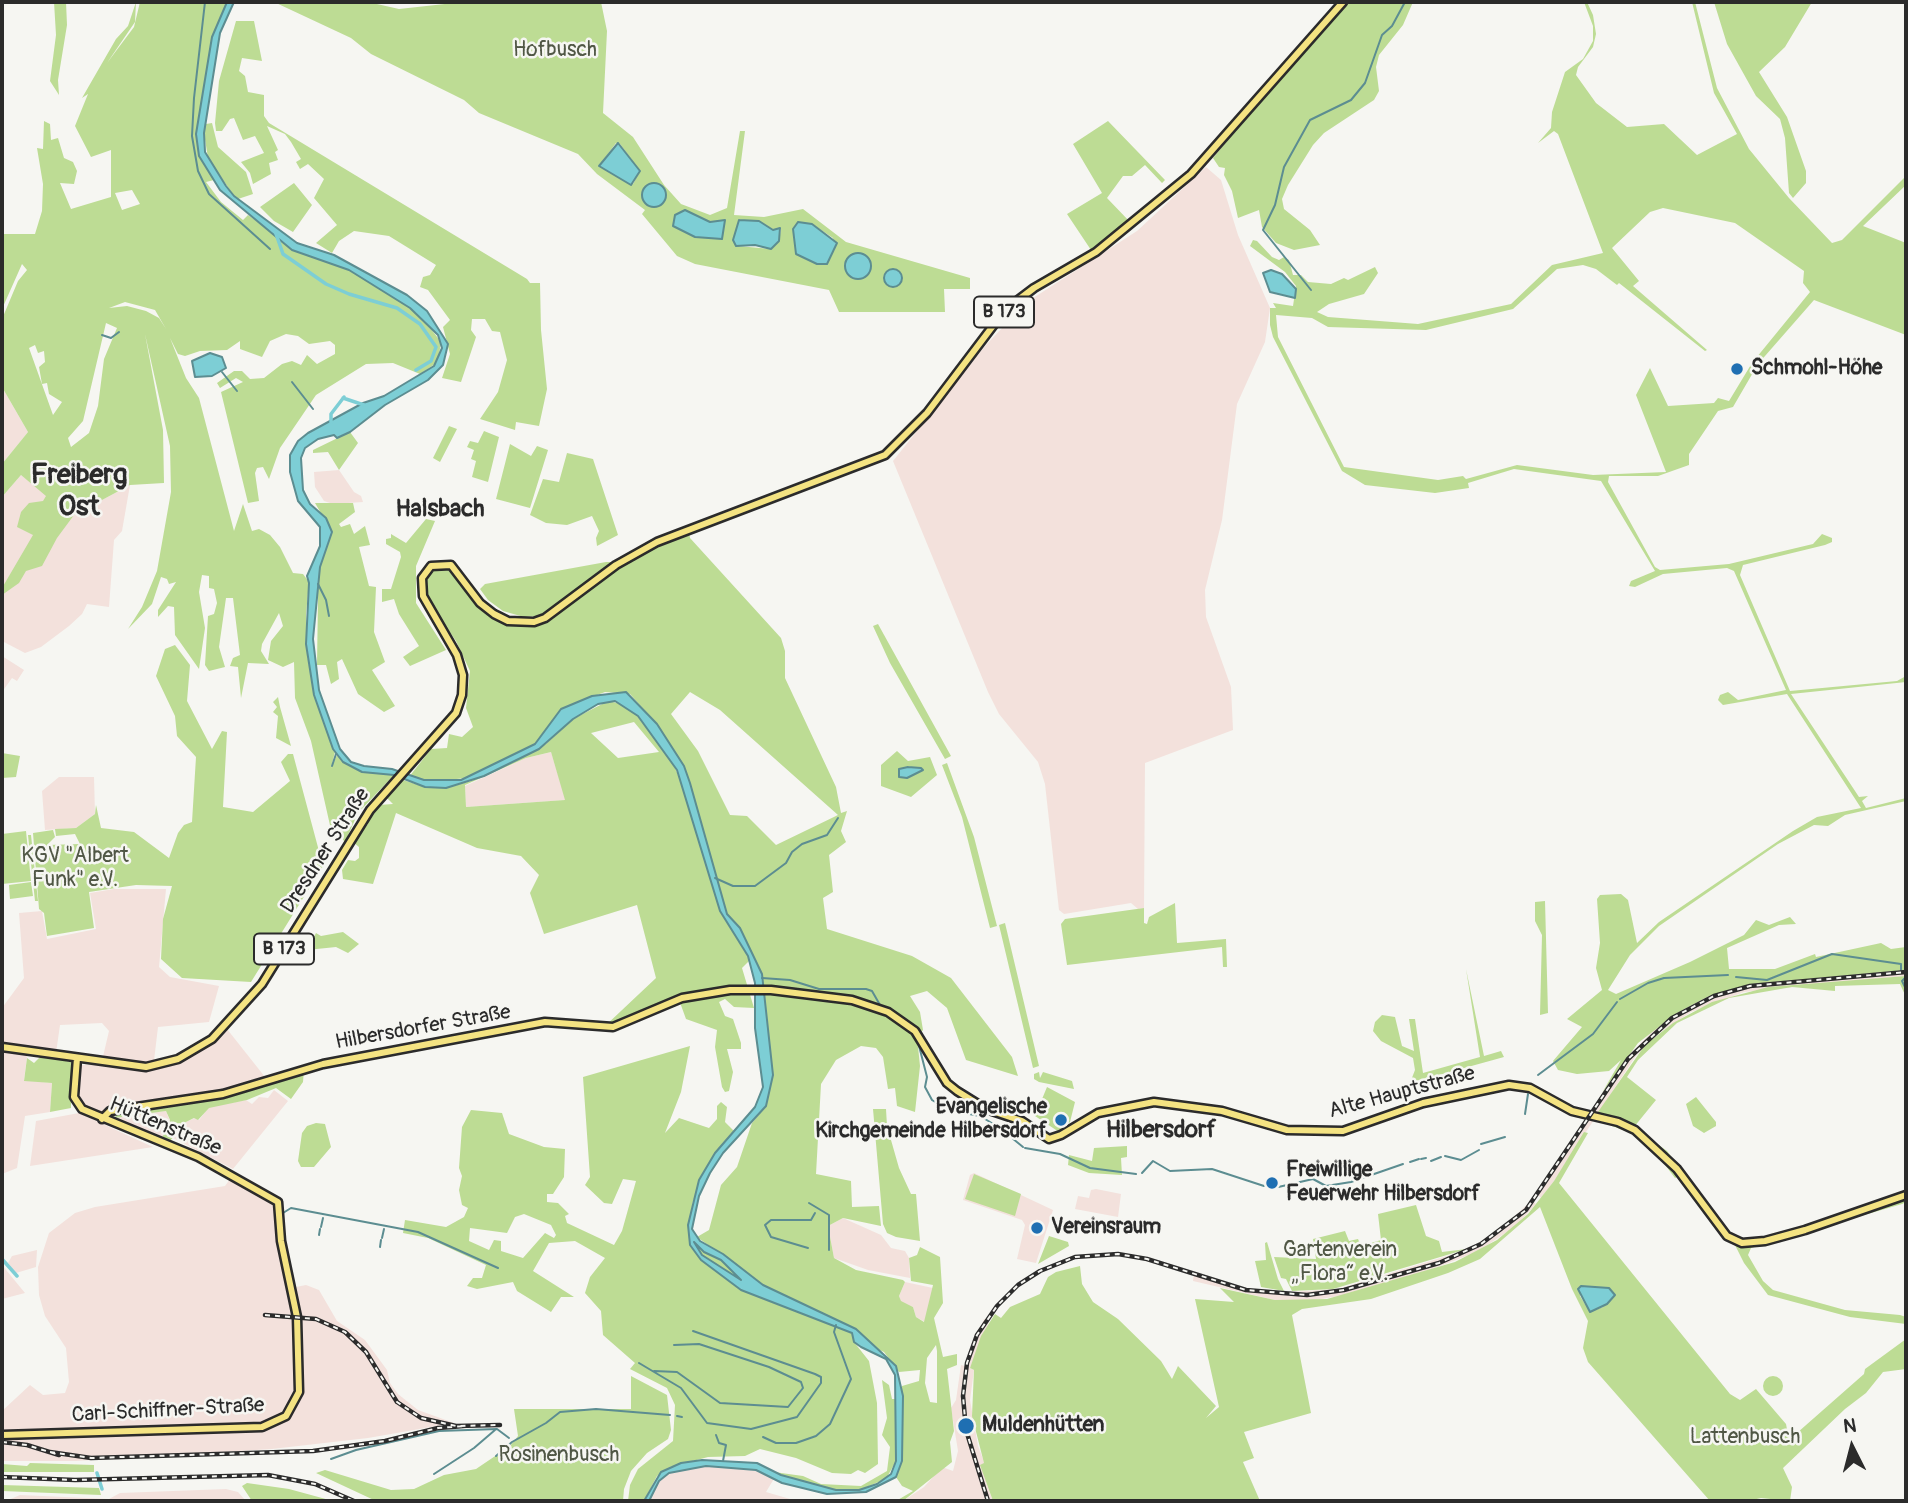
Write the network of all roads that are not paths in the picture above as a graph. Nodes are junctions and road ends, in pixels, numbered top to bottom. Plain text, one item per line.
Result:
1 (1343, 2) edge
2 (456, 713) joint
3 (781, 990) joint
4 (2, 1047) edge
5 (77, 1058) junction
6 (104, 1120) junction
7 (1906, 1195) edge
8 (279, 1205) joint
9 (2, 1435) edge

1 - 2 main road, B 173 / B 173
2 - 5 main road, Dresdner Straße / B 173
3 - 6 main road, Hilbersdorfer Straße
3 - 7 main road, Alte Hauptstraße
4 - 5 main road, Dresdner Straße / B 173
5 - 6 main road, Hüttenstraße
6 - 8 main road, Hüttenstraße
8 - 9 main road, Carl-Schiffner-Straße

